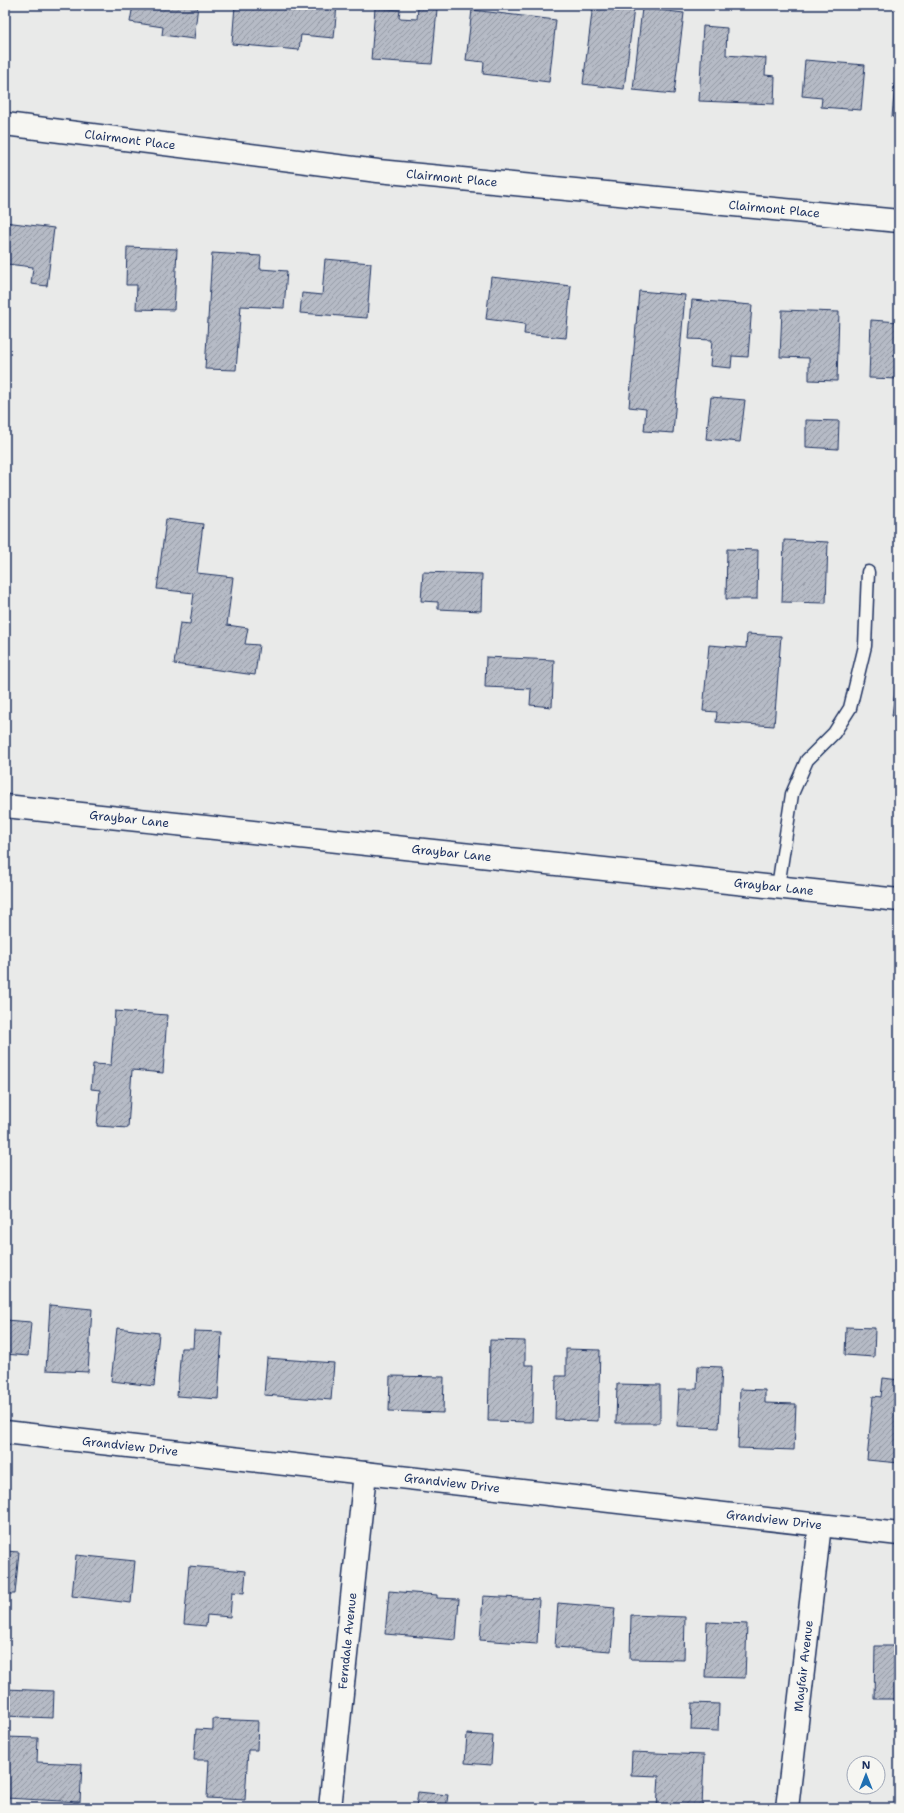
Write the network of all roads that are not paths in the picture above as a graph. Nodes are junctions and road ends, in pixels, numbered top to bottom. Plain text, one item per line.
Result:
1 (5, 124) edge
2 (899, 221) edge
3 (868, 572) dead end
4 (5, 806) edge
5 (778, 887) junction
6 (899, 900) edge
7 (5, 1432) edge
8 (364, 1473) junction
9 (820, 1525) junction
10 (899, 1534) edge
11 (330, 1808) edge
12 (787, 1808) edge

1 - 2 street, Clairmont Place
3 - 5 lane
4 - 5 street, Graybar Lane
5 - 6 street, Graybar Lane
7 - 8 street, Grandview Drive
8 - 9 street, Grandview Drive
8 - 11 street, Ferndale Avenue
9 - 10 street, Grandview Drive
9 - 12 street, Mayfair Avenue

